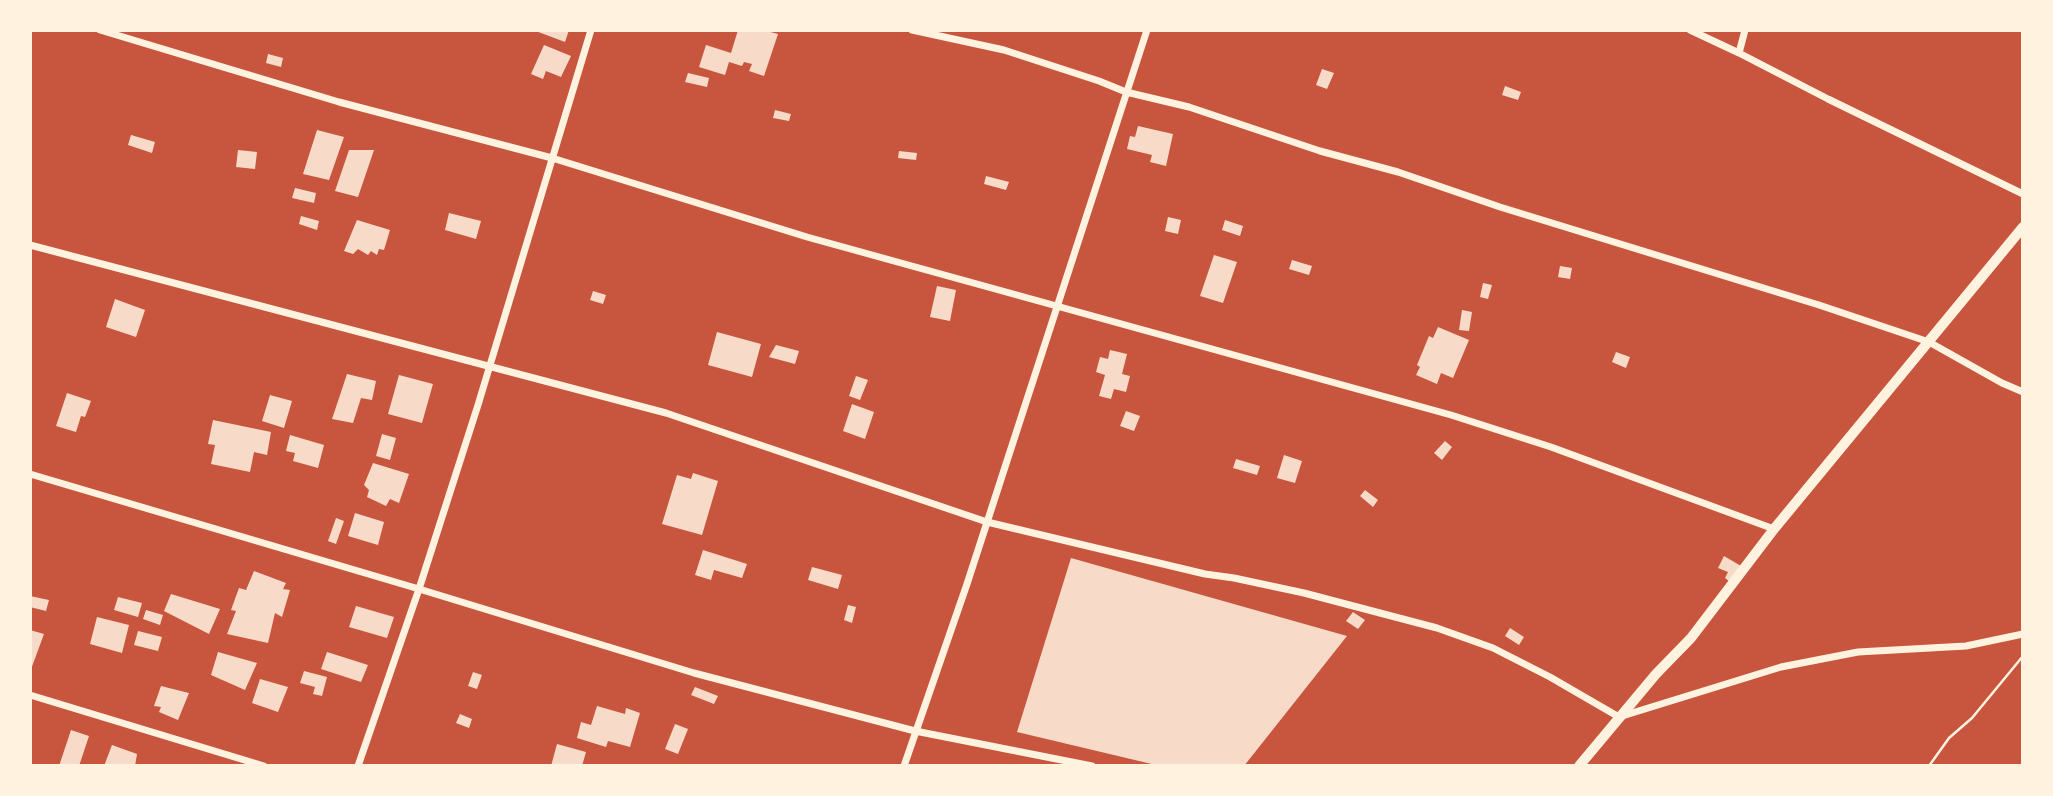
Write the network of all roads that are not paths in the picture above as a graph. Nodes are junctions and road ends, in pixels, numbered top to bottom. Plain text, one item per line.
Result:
1 (100, 30) edge
2 (592, 30) edge
3 (912, 30) edge
4 (1147, 30) edge
5 (1690, 30) edge
6 (1745, 30) edge
7 (1739, 52) junction
8 (1126, 92) junction
9 (552, 158) junction
10 (2023, 194) edge
11 (2023, 227) edge
12 (30, 245) edge
13 (1056, 307) junction
14 (1929, 342) junction
15 (489, 368) junction
16 (2023, 392) edge
17 (30, 474) edge
18 (987, 522) junction
19 (1774, 529) junction
20 (419, 589) junction
21 (2023, 634) edge
22 (30, 695) edge
23 (1619, 717) junction
24 (915, 732) junction
25 (264, 766) edge
26 (358, 766) edge
27 (904, 766) edge
28 (1092, 766) edge
29 (1579, 766) edge

1 - 9 street
2 - 9 street
3 - 8 street
4 - 8 street
5 - 7 street
6 - 7 street
7 - 10 street
8 - 13 street
8 - 14 street
9 - 13 street
9 - 15 street
11 - 14 street
12 - 15 street
13 - 18 street
13 - 19 street
14 - 16 street
14 - 19 street
15 - 18 street
15 - 20 street
17 - 20 street
18 - 23 street
18 - 24 street
19 - 23 street
20 - 24 street
20 - 26 street
21 - 23 street
22 - 25 street
23 - 29 street
24 - 27 street
24 - 28 street

